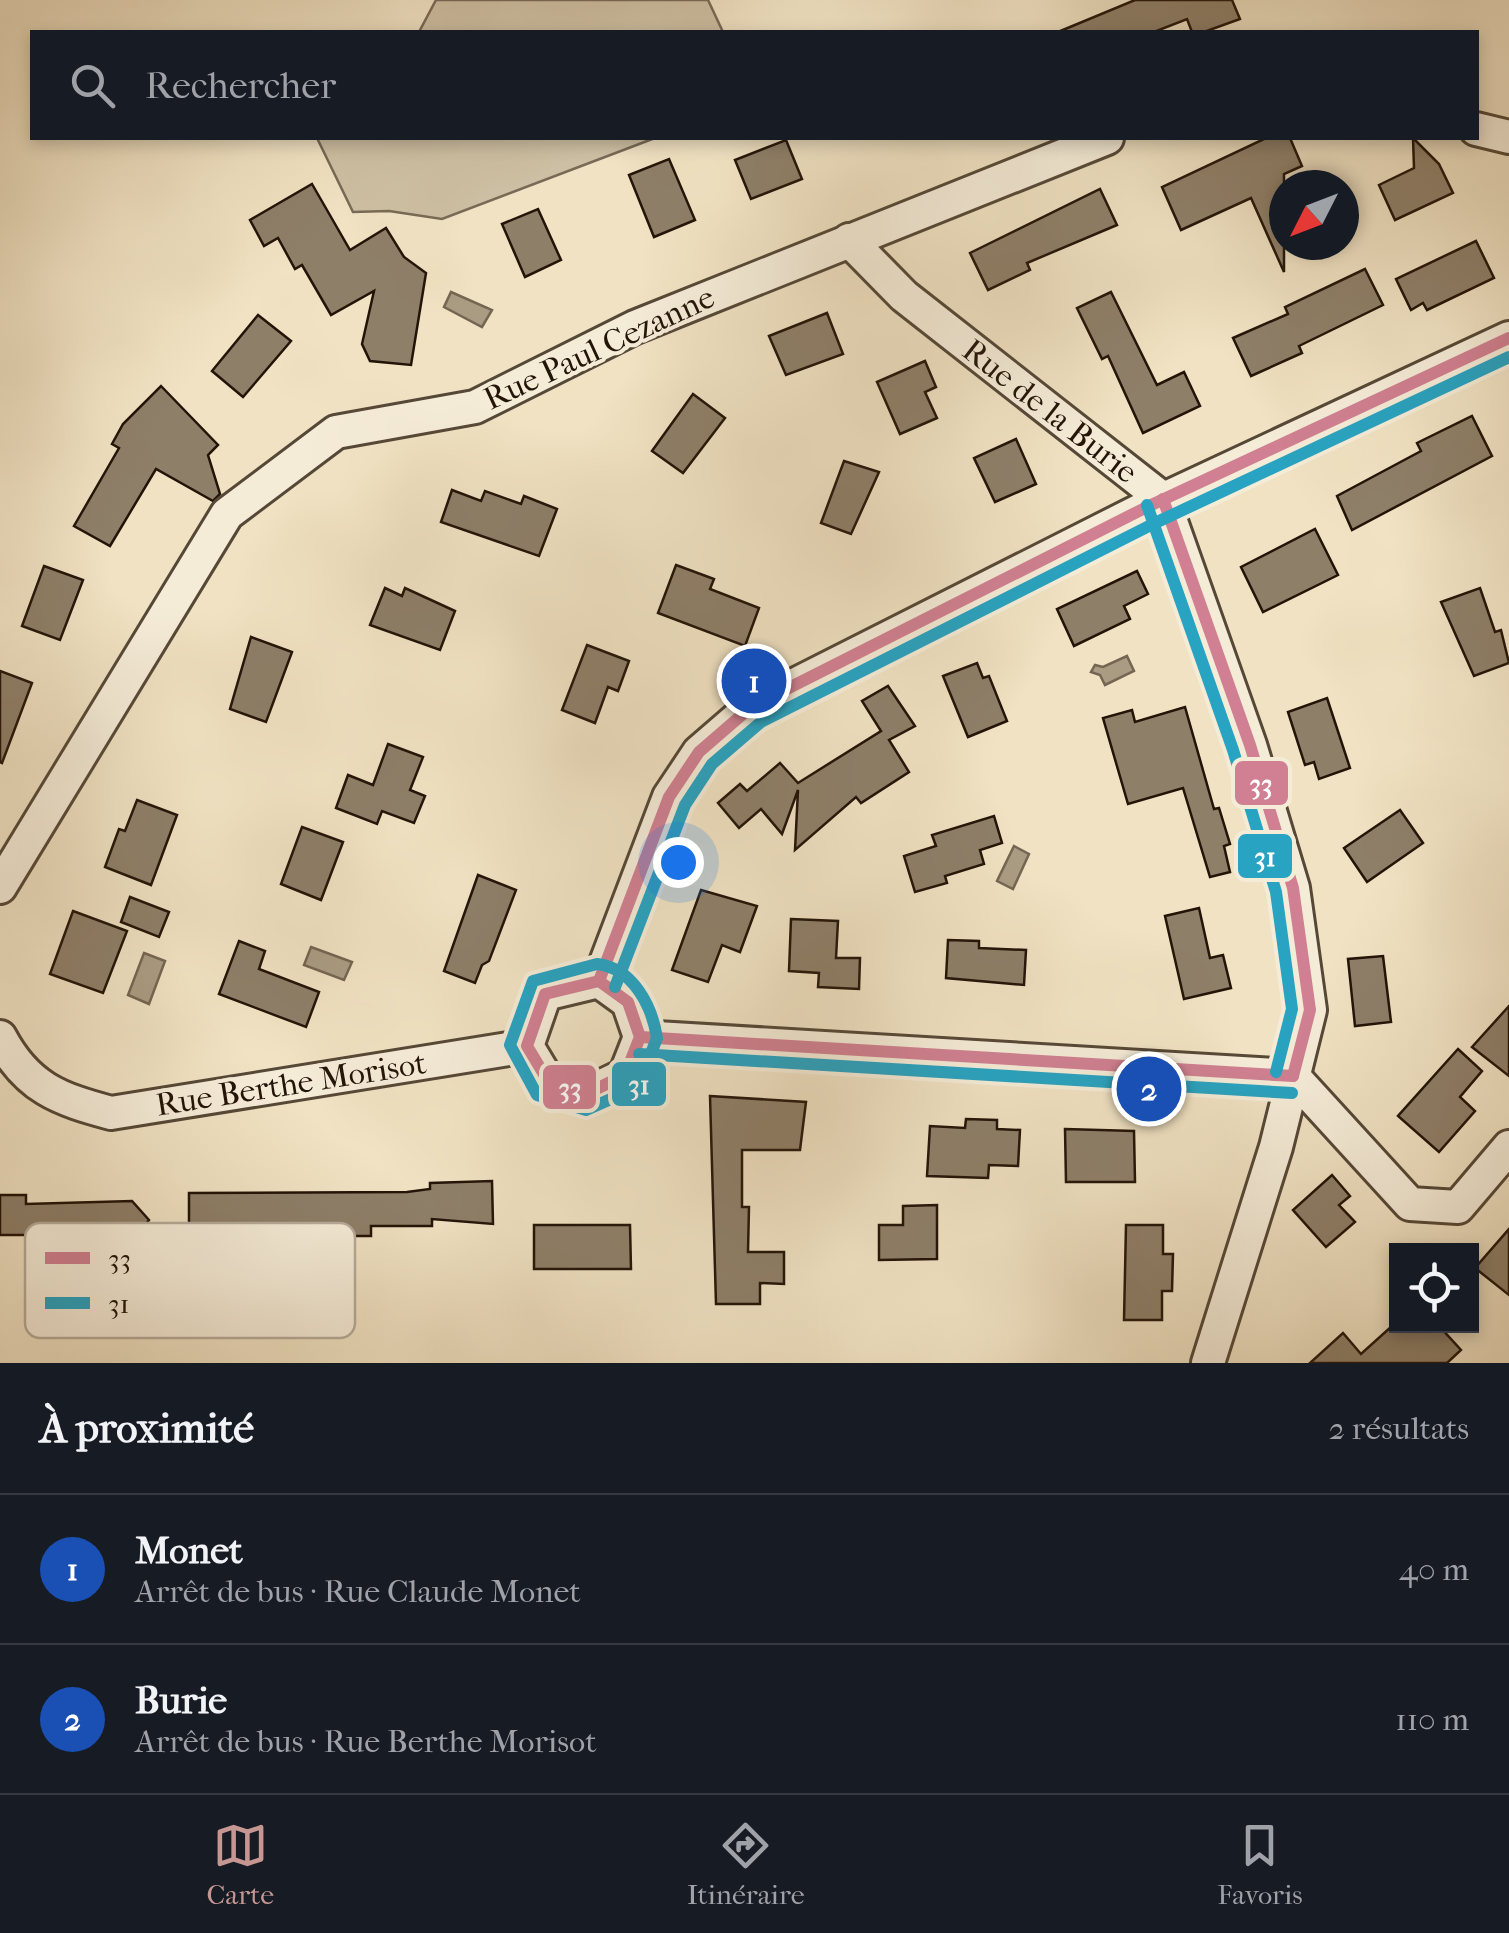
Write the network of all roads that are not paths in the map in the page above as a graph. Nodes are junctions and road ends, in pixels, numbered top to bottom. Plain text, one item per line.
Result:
1 (1479, 130) edge
2 (1509, 137) edge
3 (1102, 140) edge
4 (849, 240) junction
5 (1509, 338) edge
6 (1163, 499) junction
7 (0, 886) edge
8 (599, 981) junction
9 (0, 1037) edge
10 (640, 1037) junction
11 (527, 1046) junction
12 (1293, 1076) junction
13 (1509, 1148) edge
14 (1208, 1363) edge

1 - 2 street
3 - 4 street, Rue Paul Cezanne
4 - 6 street, Rue de la Burie
4 - 7 street, Rue Paul Cezanne
5 - 6 street
6 - 8 street
6 - 12 street, Rue de la Burie
8 - 10 street
8 - 11 street
9 - 11 street, Rue Berthe Morisot
10 - 11 street
10 - 12 street
12 - 13 street
12 - 14 street, Rue de la Burie

